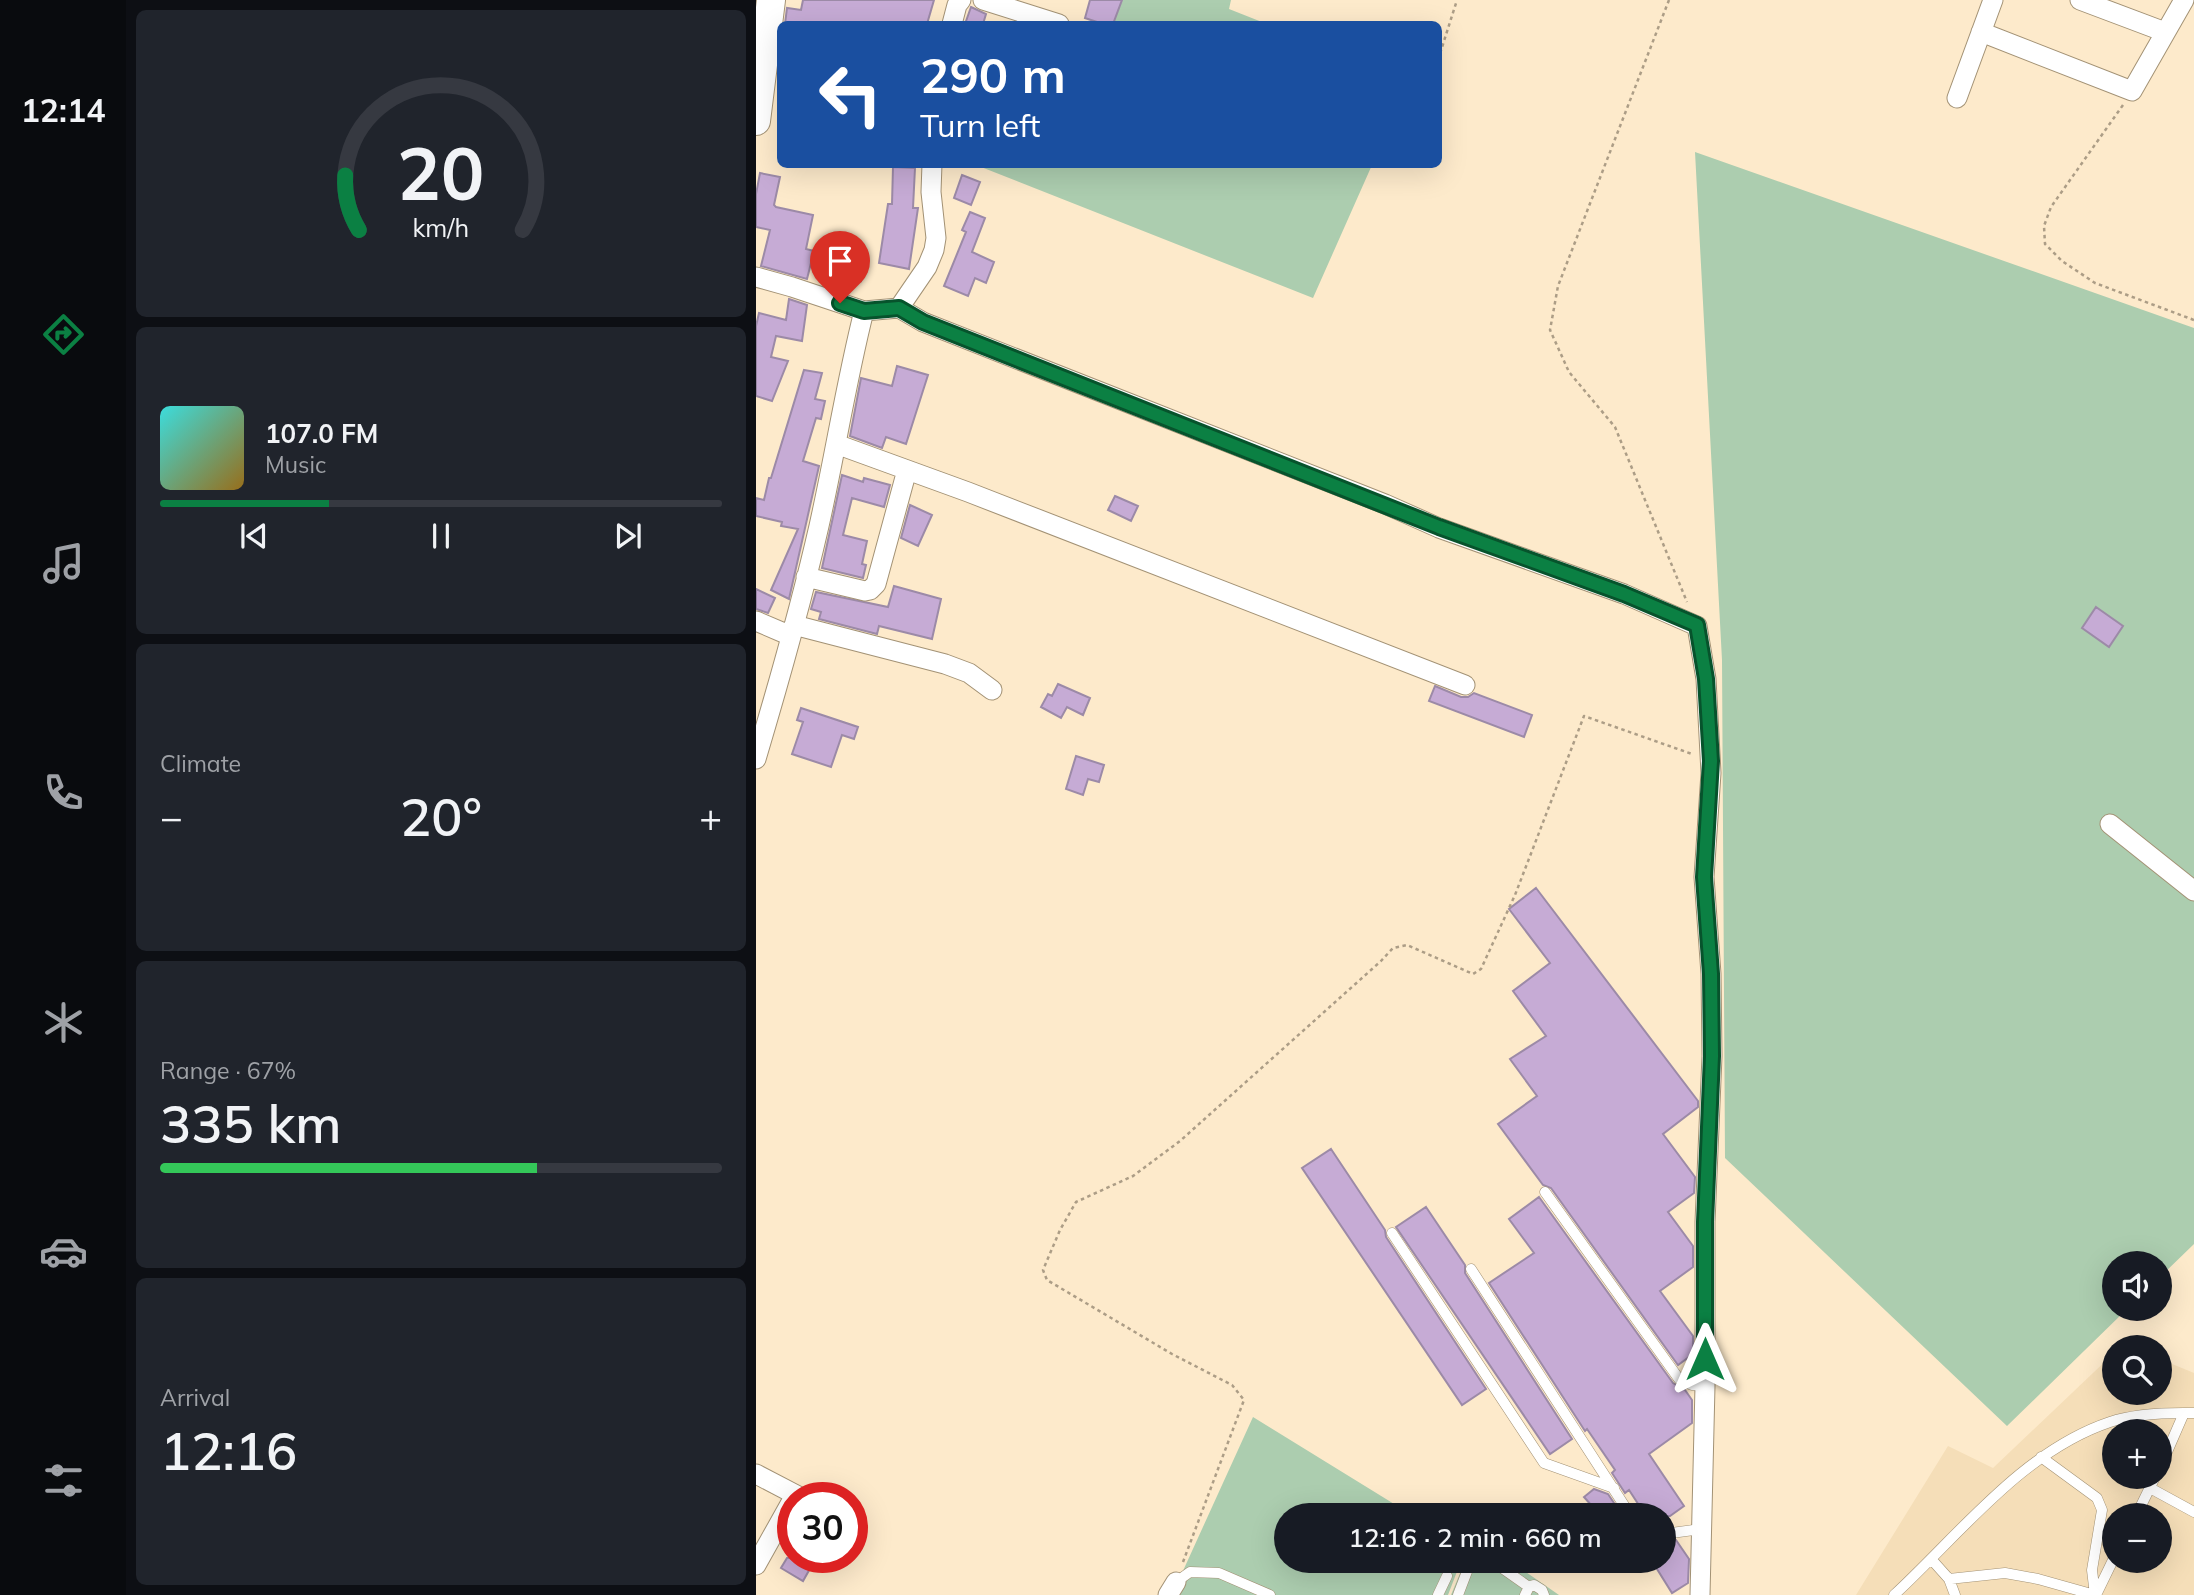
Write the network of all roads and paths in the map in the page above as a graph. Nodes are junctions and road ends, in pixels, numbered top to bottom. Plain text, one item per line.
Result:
1 (771, 0) edge
2 (961, 0) edge
3 (983, 0) edge
4 (1457, 0) edge
5 (1669, 0) edge
6 (1993, 0) edge
7 (2080, 0) edge
8 (2184, 0) edge
9 (953, 21) edge
10 (1050, 21) edge
11 (1981, 32) junction
12 (2165, 32) junction
13 (1442, 47) edge
14 (2132, 91) junction
15 (1957, 98) dead end
16 (756, 121) edge
17 (932, 168) edge
18 (756, 277) edge
19 (899, 308) junction
20 (864, 311) junction
21 (2194, 320) edge
22 (836, 444) junction
23 (907, 470) junction
24 (806, 577) junction
25 (756, 621) edge
26 (1697, 625) junction
27 (793, 631) junction
28 (1465, 685) dead end
29 (992, 690) dead end
30 (756, 759) edge
31 (1711, 761) junction
32 (2110, 824) dead end
33 (2194, 891) edge
34 (1545, 1192) dead end
35 (1392, 1233) dead end
36 (1471, 1269) dead end
37 (1705, 1386) junction
38 (2189, 1413) edge
39 (2172, 1445) edge
40 (2041, 1457) junction
41 (756, 1474) edge
42 (777, 1486) edge
43 (1614, 1488) junction
44 (2152, 1489) edge
45 (1623, 1503) edge
46 (2194, 1512) edge
47 (777, 1529) edge
48 (1700, 1529) junction
49 (1676, 1532) edge
50 (1932, 1560) junction
51 (756, 1565) edge
52 (1466, 1573) edge
53 (1506, 1573) edge
54 (2107, 1573) edge
55 (1447, 1576) dead end
56 (1949, 1579) junction
57 (1172, 1588) edge
58 (1527, 1591) edge
59 (1270, 1595) edge
60 (1438, 1595) edge
61 (1458, 1595) edge
62 (1544, 1595) edge
63 (1700, 1595) edge
64 (1895, 1595) edge
65 (1955, 1595) edge
66 (2096, 1595) edge

1 - 16 street
2 - 9 street
3 - 10 street
4 - 13 path
5 - 26 path
6 - 11 street
7 - 12 street
8 - 12 street
11 - 14 street
11 - 15 street
12 - 14 street
14 - 21 path
17 - 19 street
18 - 20 street
19 - 20 street
19 - 26 street
20 - 22 street
22 - 23 street
22 - 24 street
23 - 24 street
23 - 28 street
24 - 27 street
25 - 27 street
26 - 31 street
27 - 29 street
27 - 30 street
31 - 37 street
31 - 57 path
32 - 33 street
34 - 37 lane
35 - 43 lane
36 - 43 lane
37 - 48 street
38 - 39 lane
38 - 40 lane
40 - 50 lane
40 - 66 lane
41 - 42 street
43 - 45 lane
44 - 46 lane
47 - 51 street
48 - 49 lane
48 - 63 street
50 - 56 lane
50 - 64 lane
52 - 61 lane
53 - 58 lane
54 - 66 lane
55 - 60 lane
56 - 65 lane
56 - 66 lane
57 - 59 lane
58 - 62 lane

